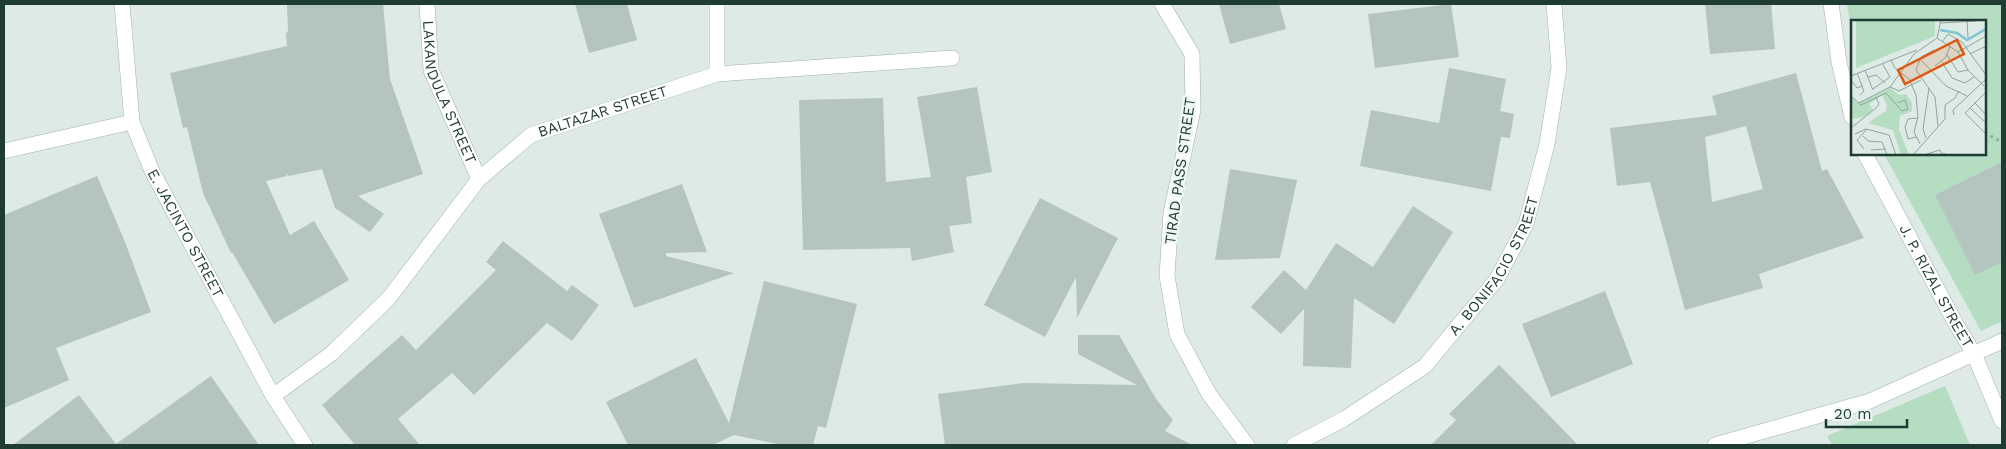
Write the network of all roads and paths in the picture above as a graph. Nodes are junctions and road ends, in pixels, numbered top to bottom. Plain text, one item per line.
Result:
1 (122, 4) edge
2 (427, 4) edge
3 (717, 4) edge
4 (1162, 4) edge
5 (1554, 4) edge
6 (1831, 4) edge
7 (952, 58) dead end
8 (717, 74) junction
9 (1851, 113) edge
10 (132, 122) junction
11 (1986, 134) edge
12 (2002, 142) edge
13 (4, 151) edge
14 (1866, 155) edge
15 (479, 179) junction
16 (2002, 341) edge
17 (1974, 354) junction
18 (273, 396) junction
19 (2002, 421) edge
20 (305, 445) edge
21 (1247, 445) edge
22 (1294, 445) edge
23 (1715, 445) edge

1 - 10 street, E. JACINTO STREET
2 - 15 street, LAKANDULA STREET
3 - 8 street
4 - 21 street, TIRAD PASS STREET
5 - 22 street, A. BONIFACIO STREET
6 - 9 street
7 - 8 street, BALTAZAR STREET
8 - 15 street, BALTAZAR STREET
10 - 13 street
10 - 18 street, E. JACINTO STREET
11 - 12 path
14 - 17 street, J. P. RIZAL STREET
15 - 18 street, BALTAZAR STREET
16 - 17 street
17 - 19 street, J. P. RIZAL STREET
17 - 23 street
18 - 20 street, E. JACINTO STREET

